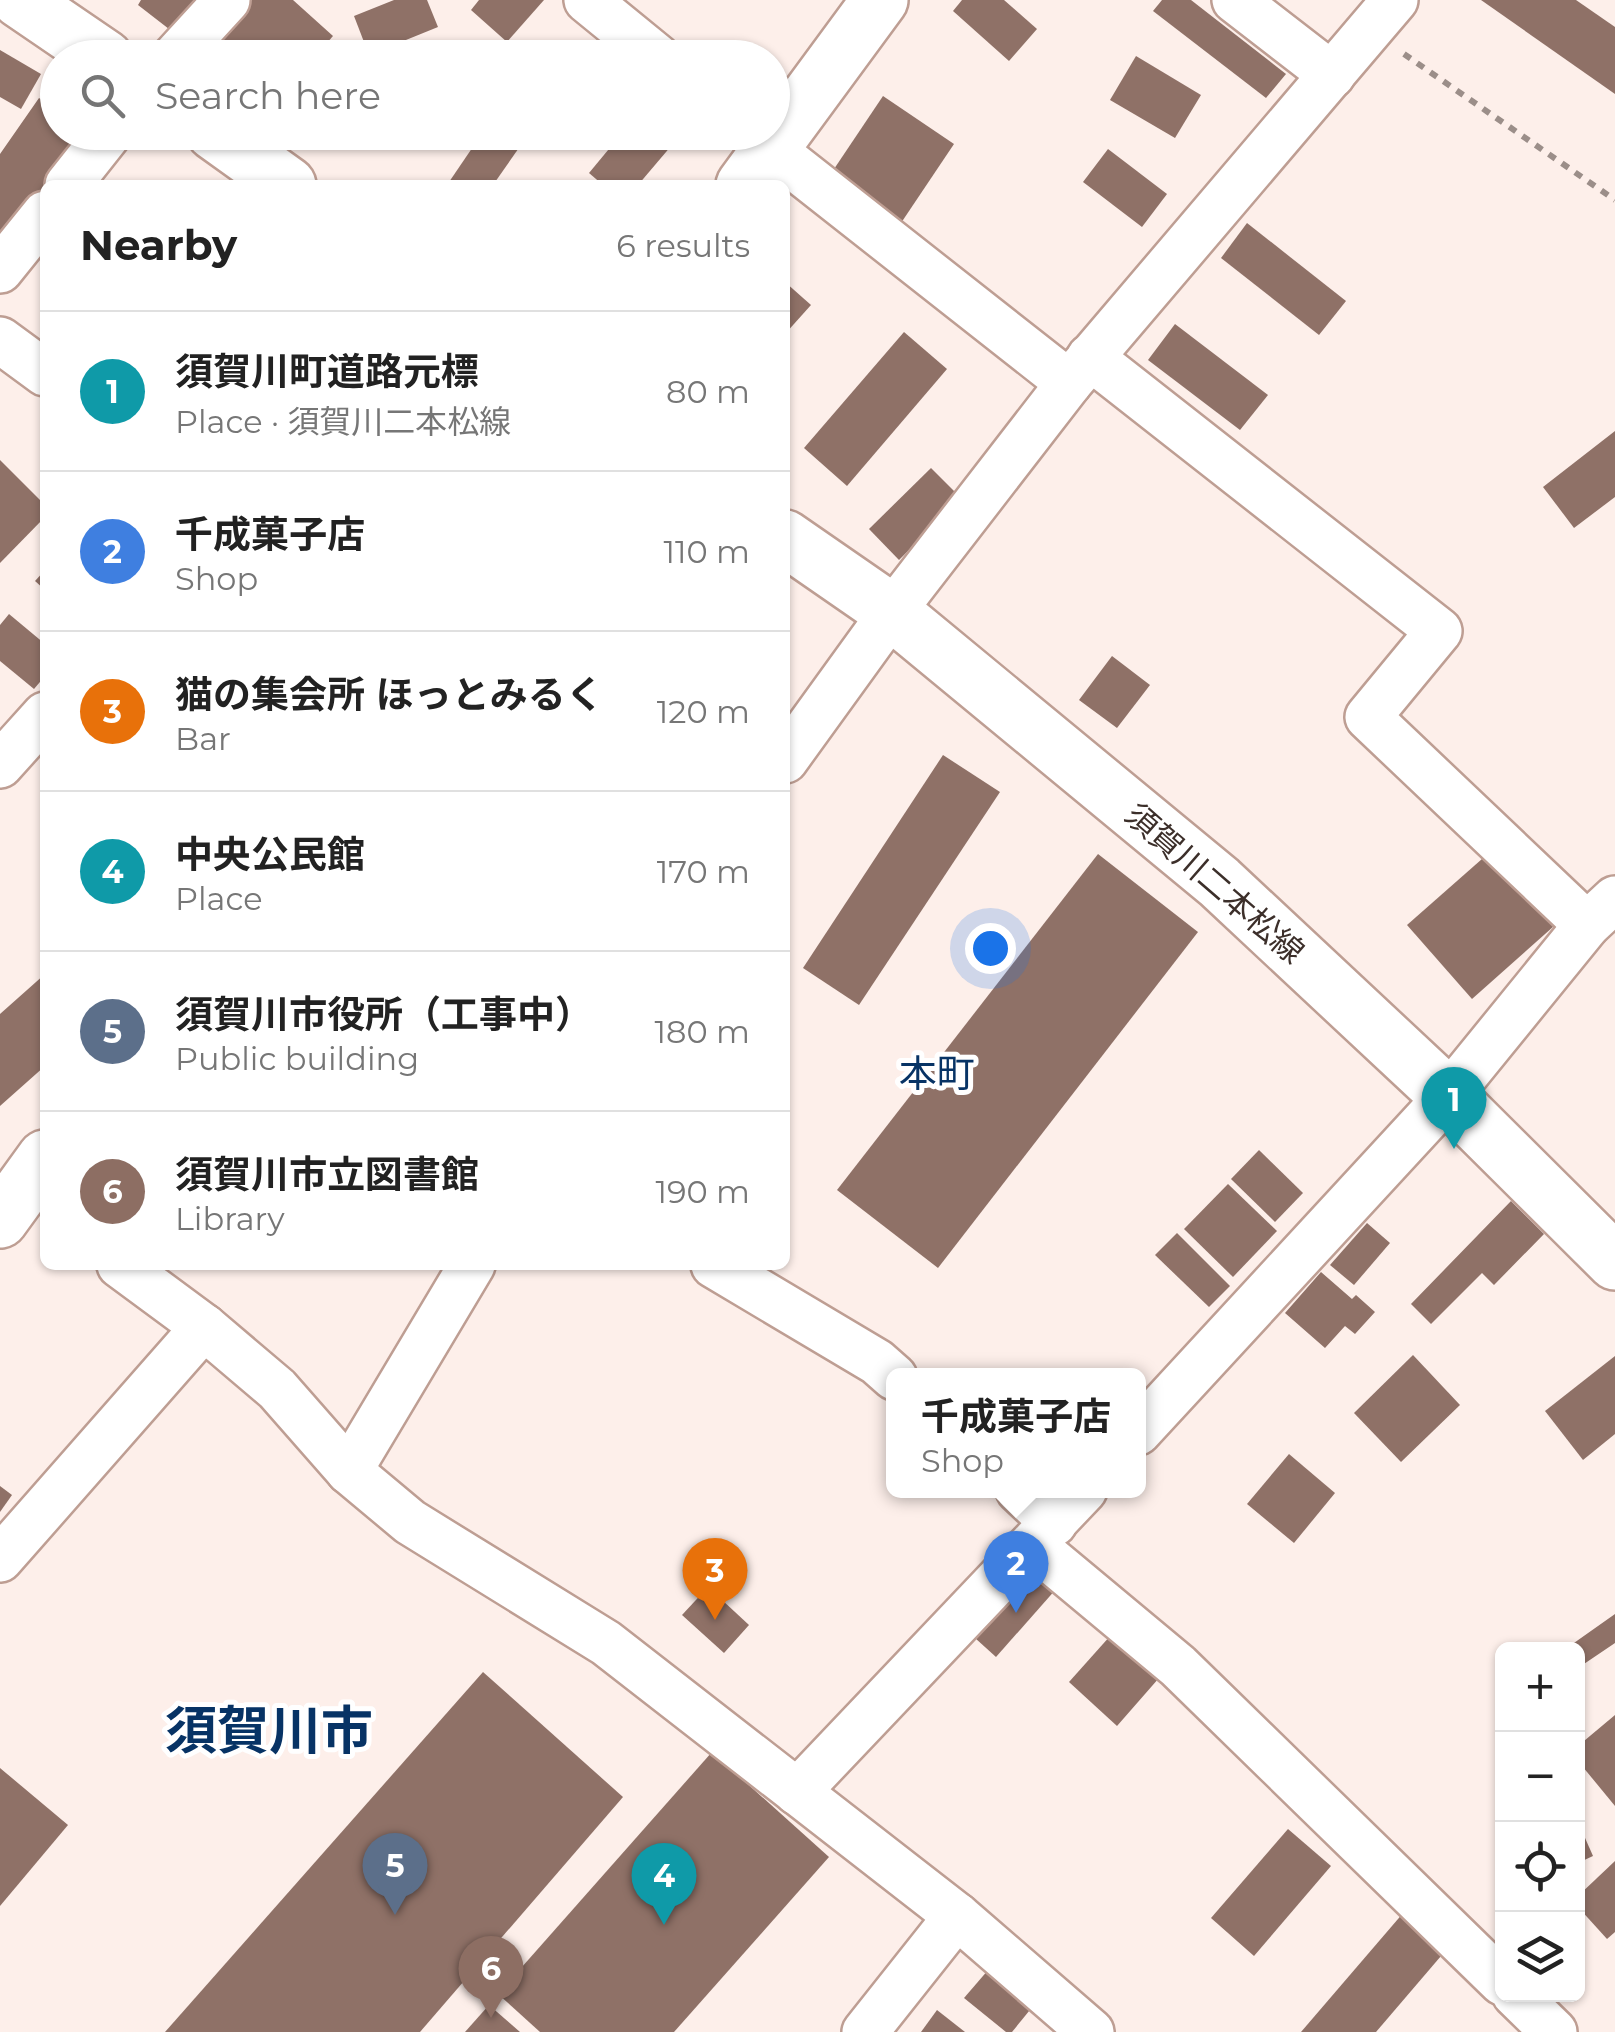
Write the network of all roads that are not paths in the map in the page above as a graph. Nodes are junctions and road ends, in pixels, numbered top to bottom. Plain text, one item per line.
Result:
1 (20, 0) edge
2 (227, 0) edge
3 (587, 0) edge
4 (880, 0) edge
5 (1235, 0) edge
6 (1382, 15) edge
7 (79, 40) edge
8 (190, 40) edge
9 (636, 40) edge
10 (1332, 75) junction
11 (790, 112) edge
12 (96, 150) edge
13 (239, 150) edge
14 (755, 155) edge
15 (72, 180) edge
16 (281, 180) edge
17 (40, 220) edge
18 (0, 270) edge
19 (0, 340) edge
20 (40, 369) edge
21 (1080, 370) junction
22 (790, 541) edge
23 (892, 612) junction
24 (40, 721) edge
25 (790, 753) edge
26 (0, 766) edge
27 (1601, 912) edge
28 (1448, 1096) junction
29 (1615, 1262) edge
30 (127, 1270) edge
31 (469, 1270) edge
32 (722, 1270) edge
33 (204, 1327) junction
34 (886, 1370) edge
35 (1146, 1423) edge
36 (349, 1471) junction
37 (1029, 1498) edge
38 (1058, 1520) edge
39 (0, 1559) edge
40 (797, 1792) junction
41 (957, 1916) junction
42 (1495, 1975) edge
43 (1523, 2002) edge
44 (865, 2032) edge
45 (1090, 2032) edge
46 (1554, 2032) edge

1 - 7 main road
2 - 8 street
3 - 9 street
4 - 11 main road
5 - 10 street
6 - 10 street
10 - 21 street
12 - 15 street
13 - 16 main road
14 - 21 street
17 - 18 street
19 - 20 street
21 - 23 street
21 - 27 street
22 - 23 main road, 須賀川二本松線
23 - 25 street
23 - 28 main road, 須賀川二本松線
24 - 26 street
27 - 28 street
28 - 29 main road, 須賀川二本松線
28 - 35 street
30 - 33 street
31 - 36 street
32 - 34 street
33 - 36 street
33 - 39 street
36 - 40 street
37 - 38 street
38 - 40 street
38 - 42 street
40 - 41 street
41 - 44 street
41 - 45 street
43 - 46 street

